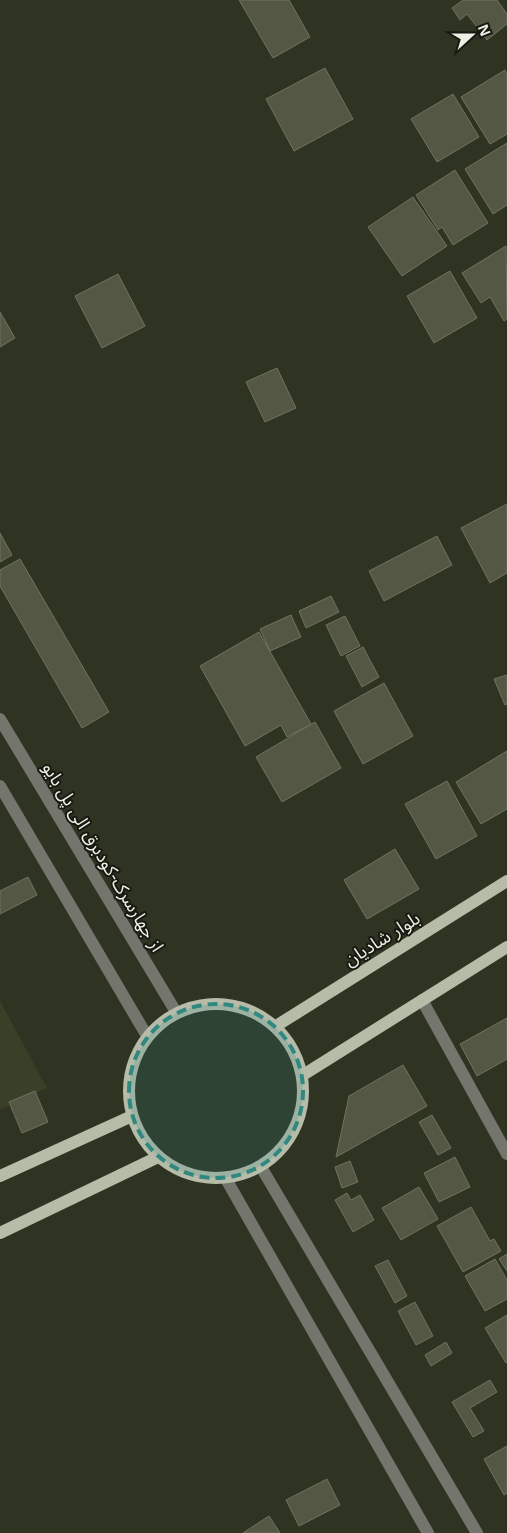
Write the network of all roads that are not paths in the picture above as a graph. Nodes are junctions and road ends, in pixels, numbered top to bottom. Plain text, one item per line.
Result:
1 (0, 719) edge
2 (0, 786) edge
3 (507, 881) edge
4 (507, 947) edge
5 (422, 1000) junction
6 (176, 1012) junction
7 (276, 1026) junction
8 (147, 1036) junction
9 (303, 1074) junction
10 (132, 1116) junction
11 (507, 1154) edge
12 (158, 1157) junction
13 (261, 1167) junction
14 (0, 1176) edge
15 (226, 1179) junction
16 (0, 1234) edge
17 (428, 1533) edge
18 (477, 1533) edge

1 - 6 street, از جهارسرک-کودبرق الی پل بایو
2 - 8 street
3 - 7 main road, بلوار شادیان
4 - 5 main road
5 - 9 main road
5 - 11 street
6 - 7 main road
6 - 8 main road
7 - 9 main road
8 - 10 main road
9 - 13 main road
10 - 12 main road
10 - 14 main road
12 - 15 main road
12 - 16 main road
13 - 15 main road
13 - 18 street
15 - 17 street

